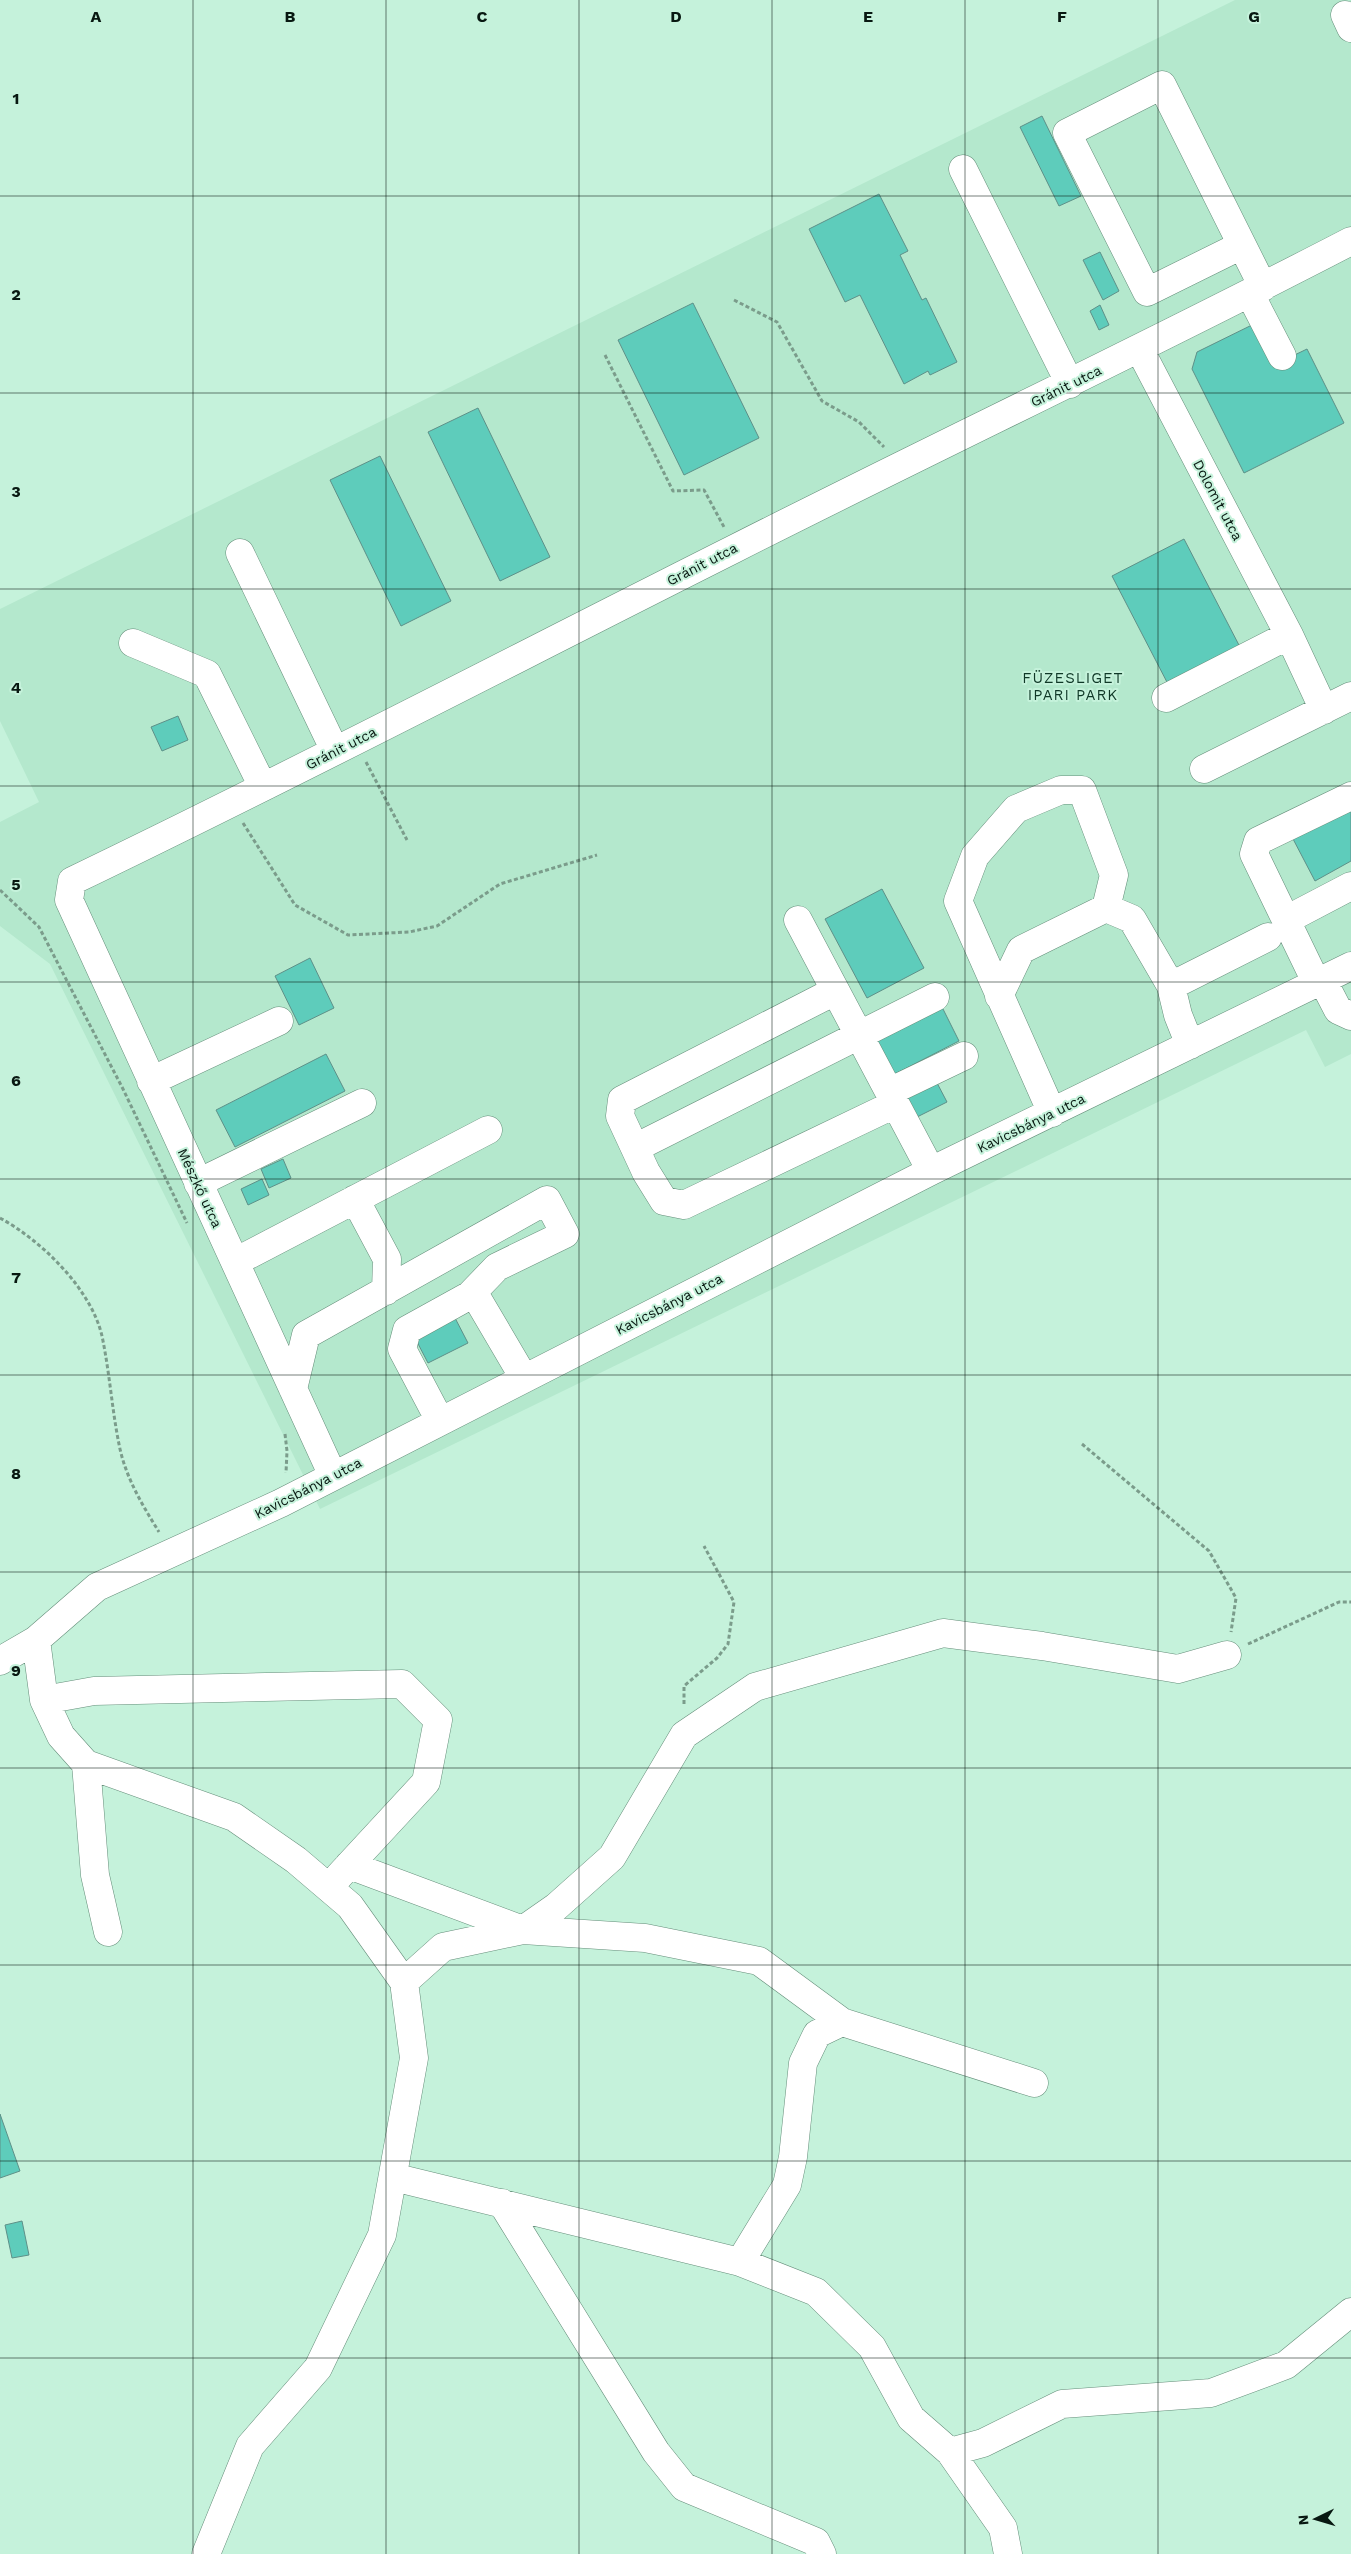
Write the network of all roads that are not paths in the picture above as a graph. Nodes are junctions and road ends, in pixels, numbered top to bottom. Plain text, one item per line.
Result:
1 (963, 169) dead end
2 (1351, 241) edge
3 (1242, 245) junction
4 (1256, 290) junction
5 (1140, 350) junction
6 (1282, 356) dead end
7 (1070, 384) junction
8 (240, 553) dead end
9 (133, 643) dead end
10 (1292, 643) junction
11 (1351, 696) edge
12 (1166, 698) dead end
13 (1324, 710) junction
14 (345, 746) junction
15 (1204, 769) dead end
16 (263, 787) junction
17 (1351, 796) edge
18 (1351, 886) edge
19 (69, 900) joint
20 (1106, 908) junction
21 (798, 920) dead end
22 (1277, 928) junction
23 (1351, 966) edge
24 (1320, 982) junction
25 (1171, 986) junction
26 (835, 991) junction
27 (999, 996) junction
28 (935, 997) dead end
29 (1351, 1016) edge
30 (278, 1021) dead end
31 (859, 1036) junction
32 (1190, 1045) junction
33 (964, 1056) dead end
34 (151, 1081) junction
35 (892, 1098) junction
36 (362, 1103) dead end
37 (1052, 1113) junction
38 (488, 1130) dead end
39 (635, 1148) junction
40 (931, 1171) junction
41 (198, 1183) junction
42 (355, 1199) junction
43 (235, 1262) junction
44 (386, 1291) junction
45 (470, 1295) junction
46 (524, 1378) junction
47 (293, 1389) junction
48 (440, 1421) junction
49 (333, 1476) junction
50 (36, 1640) junction
51 (1228, 1655) road end
52 (0, 1661) edge
53 (44, 1700) junction
54 (86, 1764) junction
55 (349, 1865) junction
56 (328, 1887) junction
57 (523, 1930) junction
58 (108, 1932) dead end
59 (404, 1982) junction
60 (842, 2022) junction
61 (1034, 2084) dead end
62 (393, 2177) junction
63 (502, 2204) junction
64 (740, 2262) junction
65 (1351, 2312) edge
66 (950, 2452) junction
67 (206, 2554) edge
68 (822, 2554) edge
69 (1008, 2554) edge

1 - 7 street
2 - 4 street, Gránit utca
3 - 3 street
3 - 4 street
4 - 5 street, Gránit utca
4 - 6 street
5 - 7 street, Gránit utca
5 - 10 street, Dolomit utca
7 - 14 street, Gránit utca
8 - 14 street
9 - 16 street
10 - 12 street
10 - 13 street, Dolomit utca
11 - 13 street
13 - 15 street
14 - 16 street, Gránit utca
16 - 19 street, Gránit utca
17 - 22 street
18 - 22 street
19 - 34 street, Mészkő utca
20 - 25 street
20 - 27 street
20 - 27 street
21 - 26 street
22 - 24 street
22 - 25 street
23 - 24 street, Kavicsbánya utca
24 - 29 street
24 - 32 street, Kavicsbánya utca
25 - 32 street
26 - 31 street
26 - 39 street
27 - 37 street
28 - 31 street
30 - 34 street
31 - 35 street
31 - 39 street
32 - 37 street, Kavicsbánya utca
33 - 35 street
34 - 41 street, Mészkő utca
35 - 39 street
35 - 40 street
36 - 41 street
37 - 40 street, Kavicsbánya utca
38 - 42 street
40 - 46 street, Kavicsbánya utca
41 - 43 street, Mészkő utca
42 - 43 street
42 - 44 street
43 - 47 street, Mészkő utca
44 - 45 street
44 - 47 street
45 - 46 street
45 - 48 street
46 - 48 street, Kavicsbánya utca
47 - 49 street, Mészkő utca
48 - 49 street, Kavicsbánya utca
49 - 50 street, Kavicsbánya utca
50 - 52 street, Kavicsbánya utca
50 - 53 street
51 - 57 street
53 - 54 street
53 - 55 street
54 - 56 street
54 - 58 street
55 - 56 street
55 - 57 street
56 - 59 street
57 - 59 street
57 - 60 street
59 - 62 street
60 - 61 street
60 - 64 street
62 - 63 street
62 - 67 street
63 - 64 street
63 - 68 street
64 - 66 street
65 - 66 street
66 - 69 street

